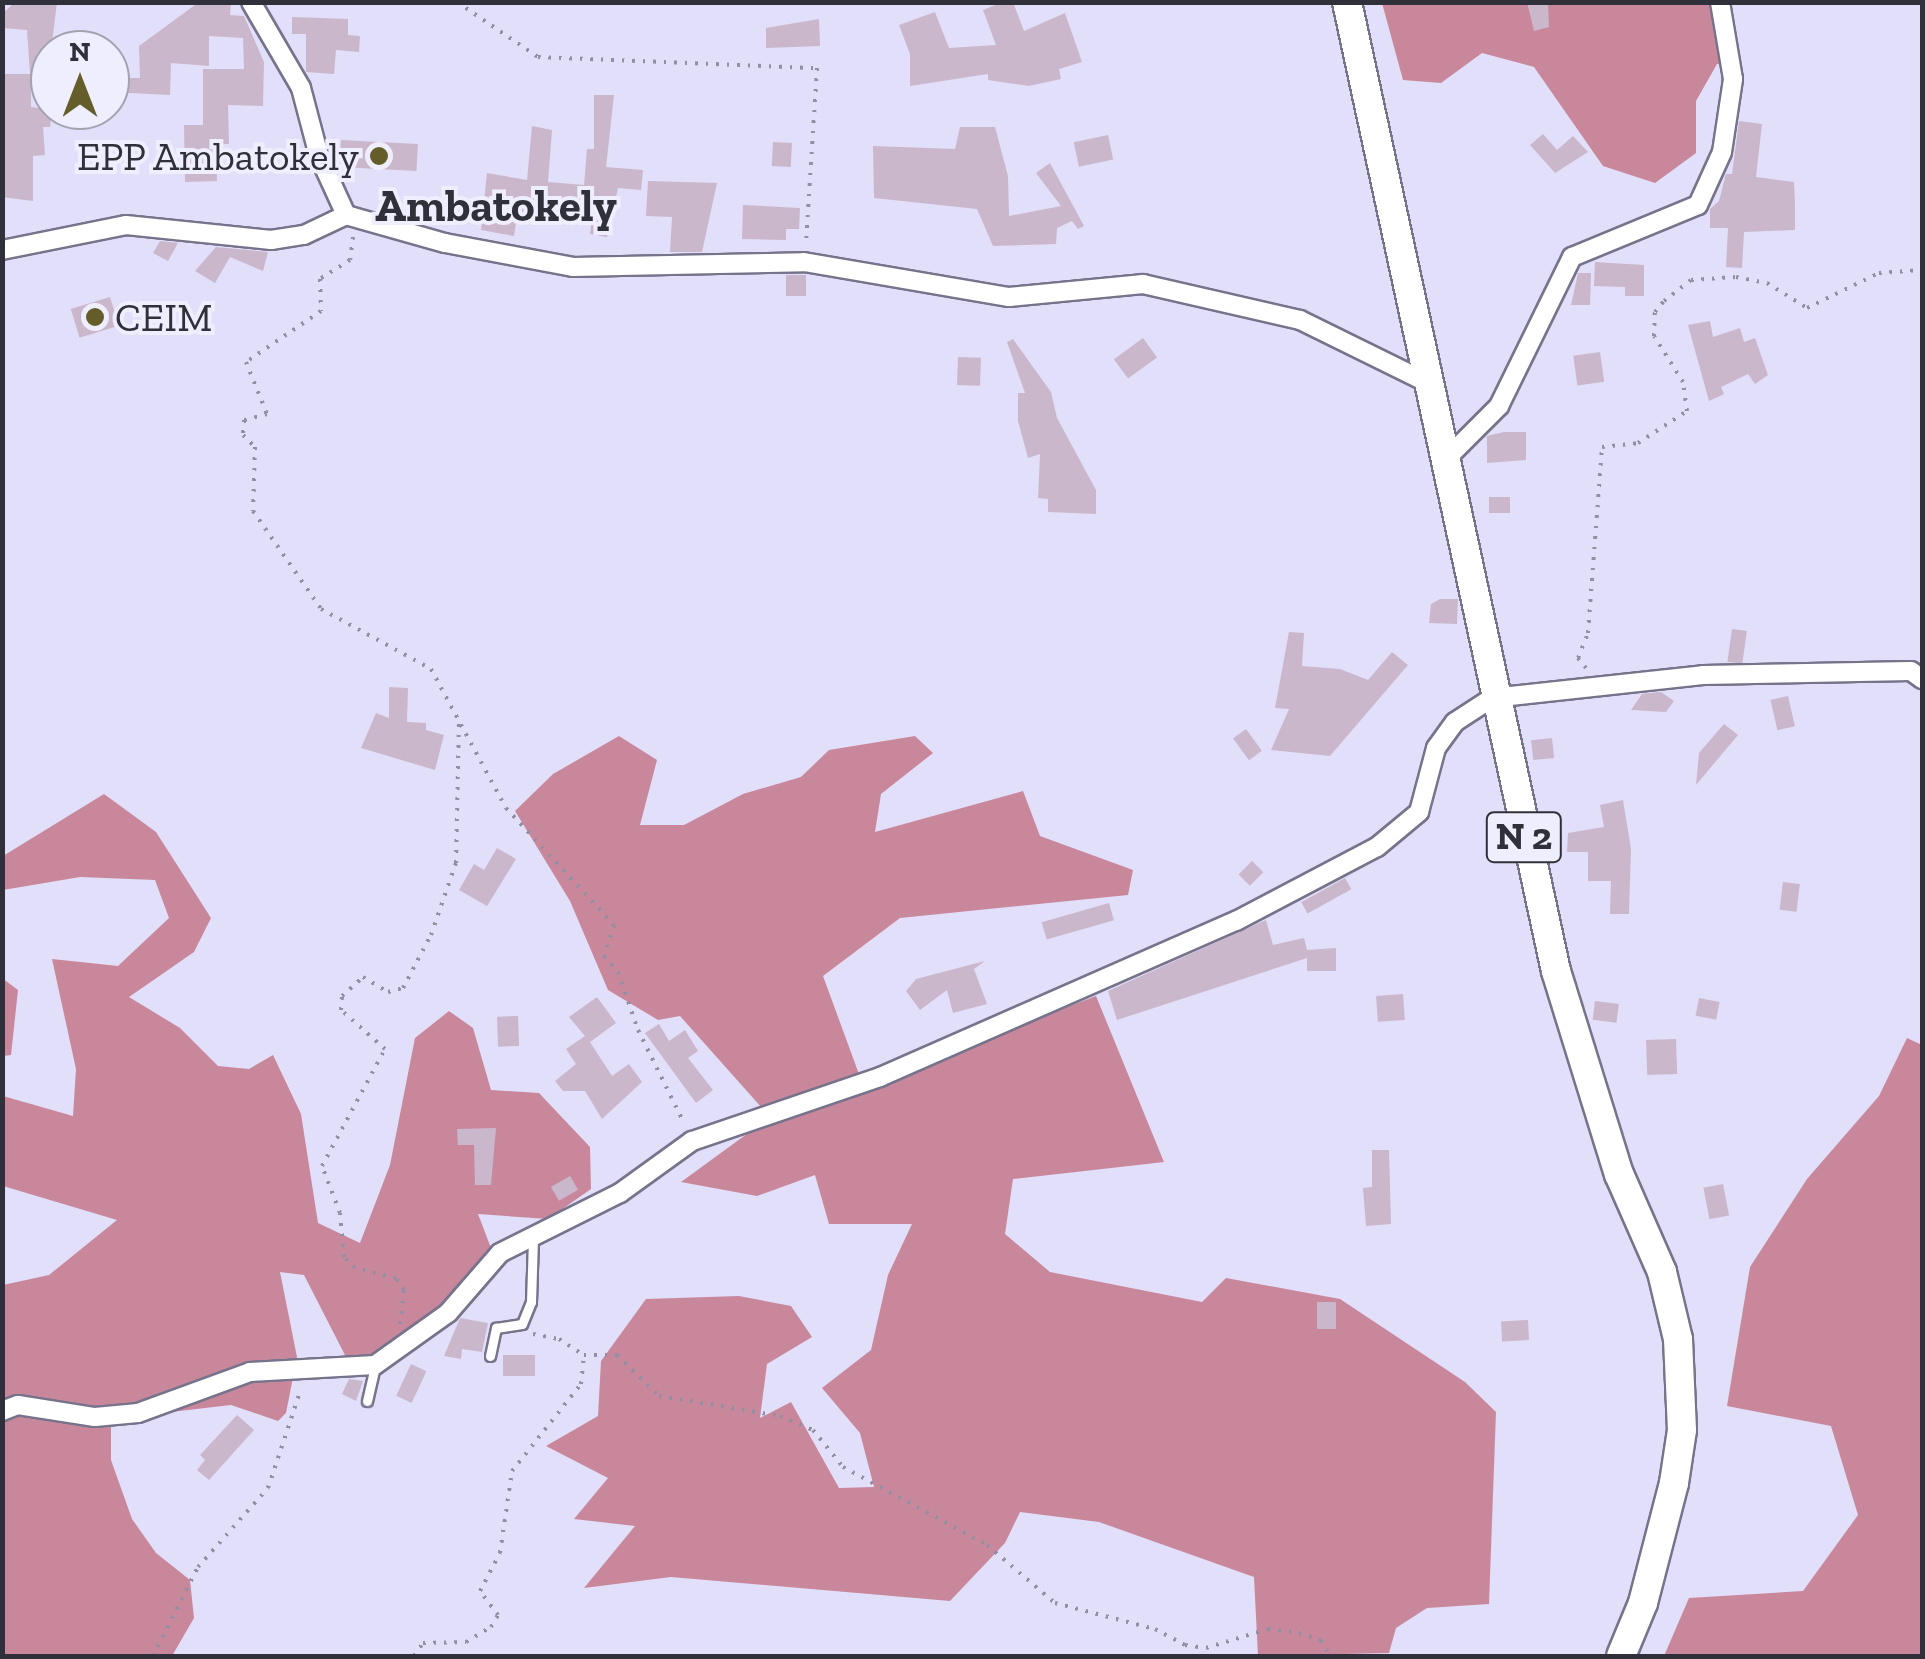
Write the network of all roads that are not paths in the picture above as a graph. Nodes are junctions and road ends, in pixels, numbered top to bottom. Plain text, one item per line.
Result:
1 (251, 2) edge
2 (1346, 2) edge
3 (1720, 2) edge
4 (346, 215) junction
5 (2, 250) edge
6 (1426, 382) junction
7 (1447, 458) junction
8 (1922, 680) edge
9 (1492, 698) junction
10 (533, 1234) junction
11 (490, 1356) dead end
12 (374, 1365) junction
13 (367, 1401) dead end
14 (2, 1411) edge
15 (1621, 1656) edge

1 - 4 street
2 - 6 main road, N 2
3 - 7 street
4 - 5 street
4 - 6 street
6 - 7 main road, N 2
7 - 9 main road, N 2
8 - 9 street
9 - 10 street
9 - 15 main road, N 2
10 - 11 lane
10 - 12 street
12 - 13 lane
12 - 14 street

